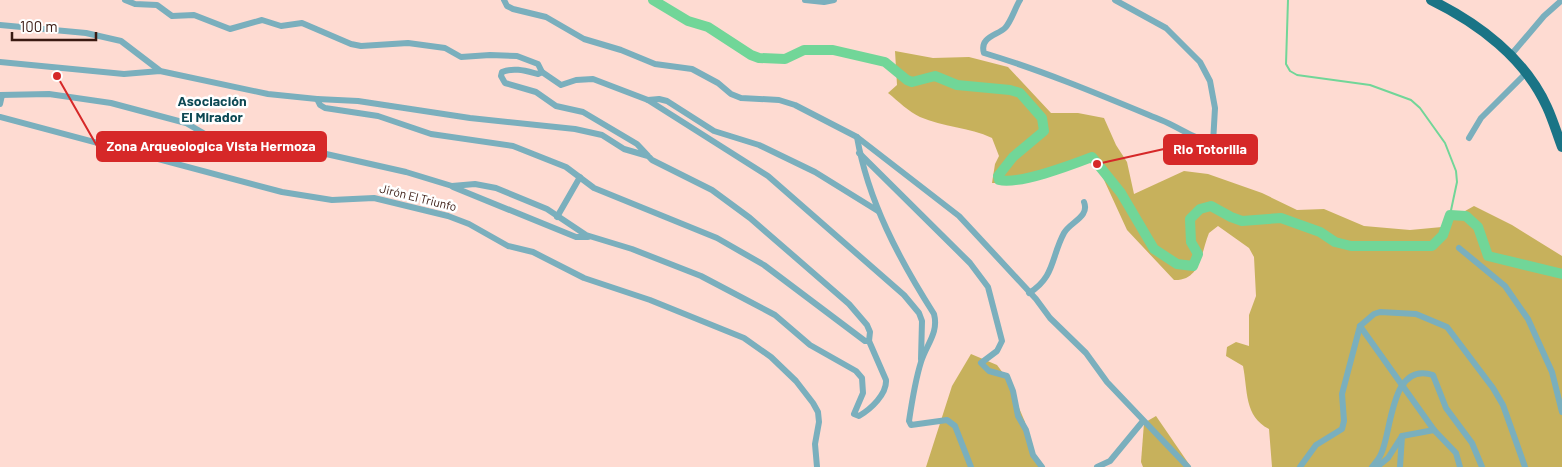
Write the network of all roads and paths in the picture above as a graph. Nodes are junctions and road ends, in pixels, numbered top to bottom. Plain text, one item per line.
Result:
1 (125, 0) edge
2 (504, 0) edge
3 (805, 0) edge
4 (834, 0) edge
5 (1020, 0) edge
6 (1115, 0) edge
7 (1431, 0) edge
8 (1562, 0) edge
9 (0, 25) edge
10 (1510, 56) junction
11 (0, 62) edge
12 (160, 71) junction
13 (542, 72) junction
14 (1525, 74) junction
15 (1, 95) edge
16 (317, 99) junction
17 (648, 100) junction
18 (0, 104) edge
19 (0, 118) edge
20 (856, 137) junction
21 (1469, 138) dead end
22 (1562, 146) edge
23 (859, 153) junction
24 (648, 156) junction
25 (580, 177) junction
26 (452, 186) junction
27 (1084, 202) dead end
28 (879, 211) junction
29 (557, 217) junction
30 (593, 237) junction
31 (1459, 248) dead end
32 (1029, 293) junction
33 (1360, 326) junction
34 (869, 341) junction
35 (922, 359) junction
36 (1403, 385) junction
37 (1562, 412) edge
38 (1143, 421) junction
39 (1434, 430) junction
40 (1402, 436) junction
41 (817, 467) edge
42 (971, 467) edge
43 (1042, 467) edge
44 (1097, 467) edge
45 (1188, 467) edge
46 (1300, 467) edge
47 (1372, 467) edge
48 (1377, 467) edge
49 (1400, 467) edge
50 (1460, 467) edge
51 (1482, 467) edge
52 (1525, 467) edge

1 - 13 street
2 - 20 street
3 - 4 street
5 - 6 street
7 - 10 highway
8 - 10 street
9 - 12 street
10 - 14 highway
11 - 12 street
12 - 16 street
13 - 17 street
13 - 24 street
14 - 21 street
14 - 22 highway
15 - 18 street
15 - 26 street
16 - 24 street
16 - 25 street
17 - 28 street
17 - 35 street
19 - 41 street, Jirón El Triunfo
20 - 23 street
20 - 32 street
23 - 28 street
23 - 43 street
24 - 34 street
25 - 29 street
25 - 34 street
26 - 29 street
26 - 30 street
27 - 32 street
28 - 35 street
29 - 30 street
30 - 34 street
31 - 37 street
32 - 38 street
33 - 36 street
33 - 46 street
33 - 52 street
35 - 42 street
36 - 39 street
36 - 47 street
36 - 51 street
38 - 44 street
38 - 45 street
39 - 40 street
39 - 50 street
40 - 48 street
40 - 49 street

